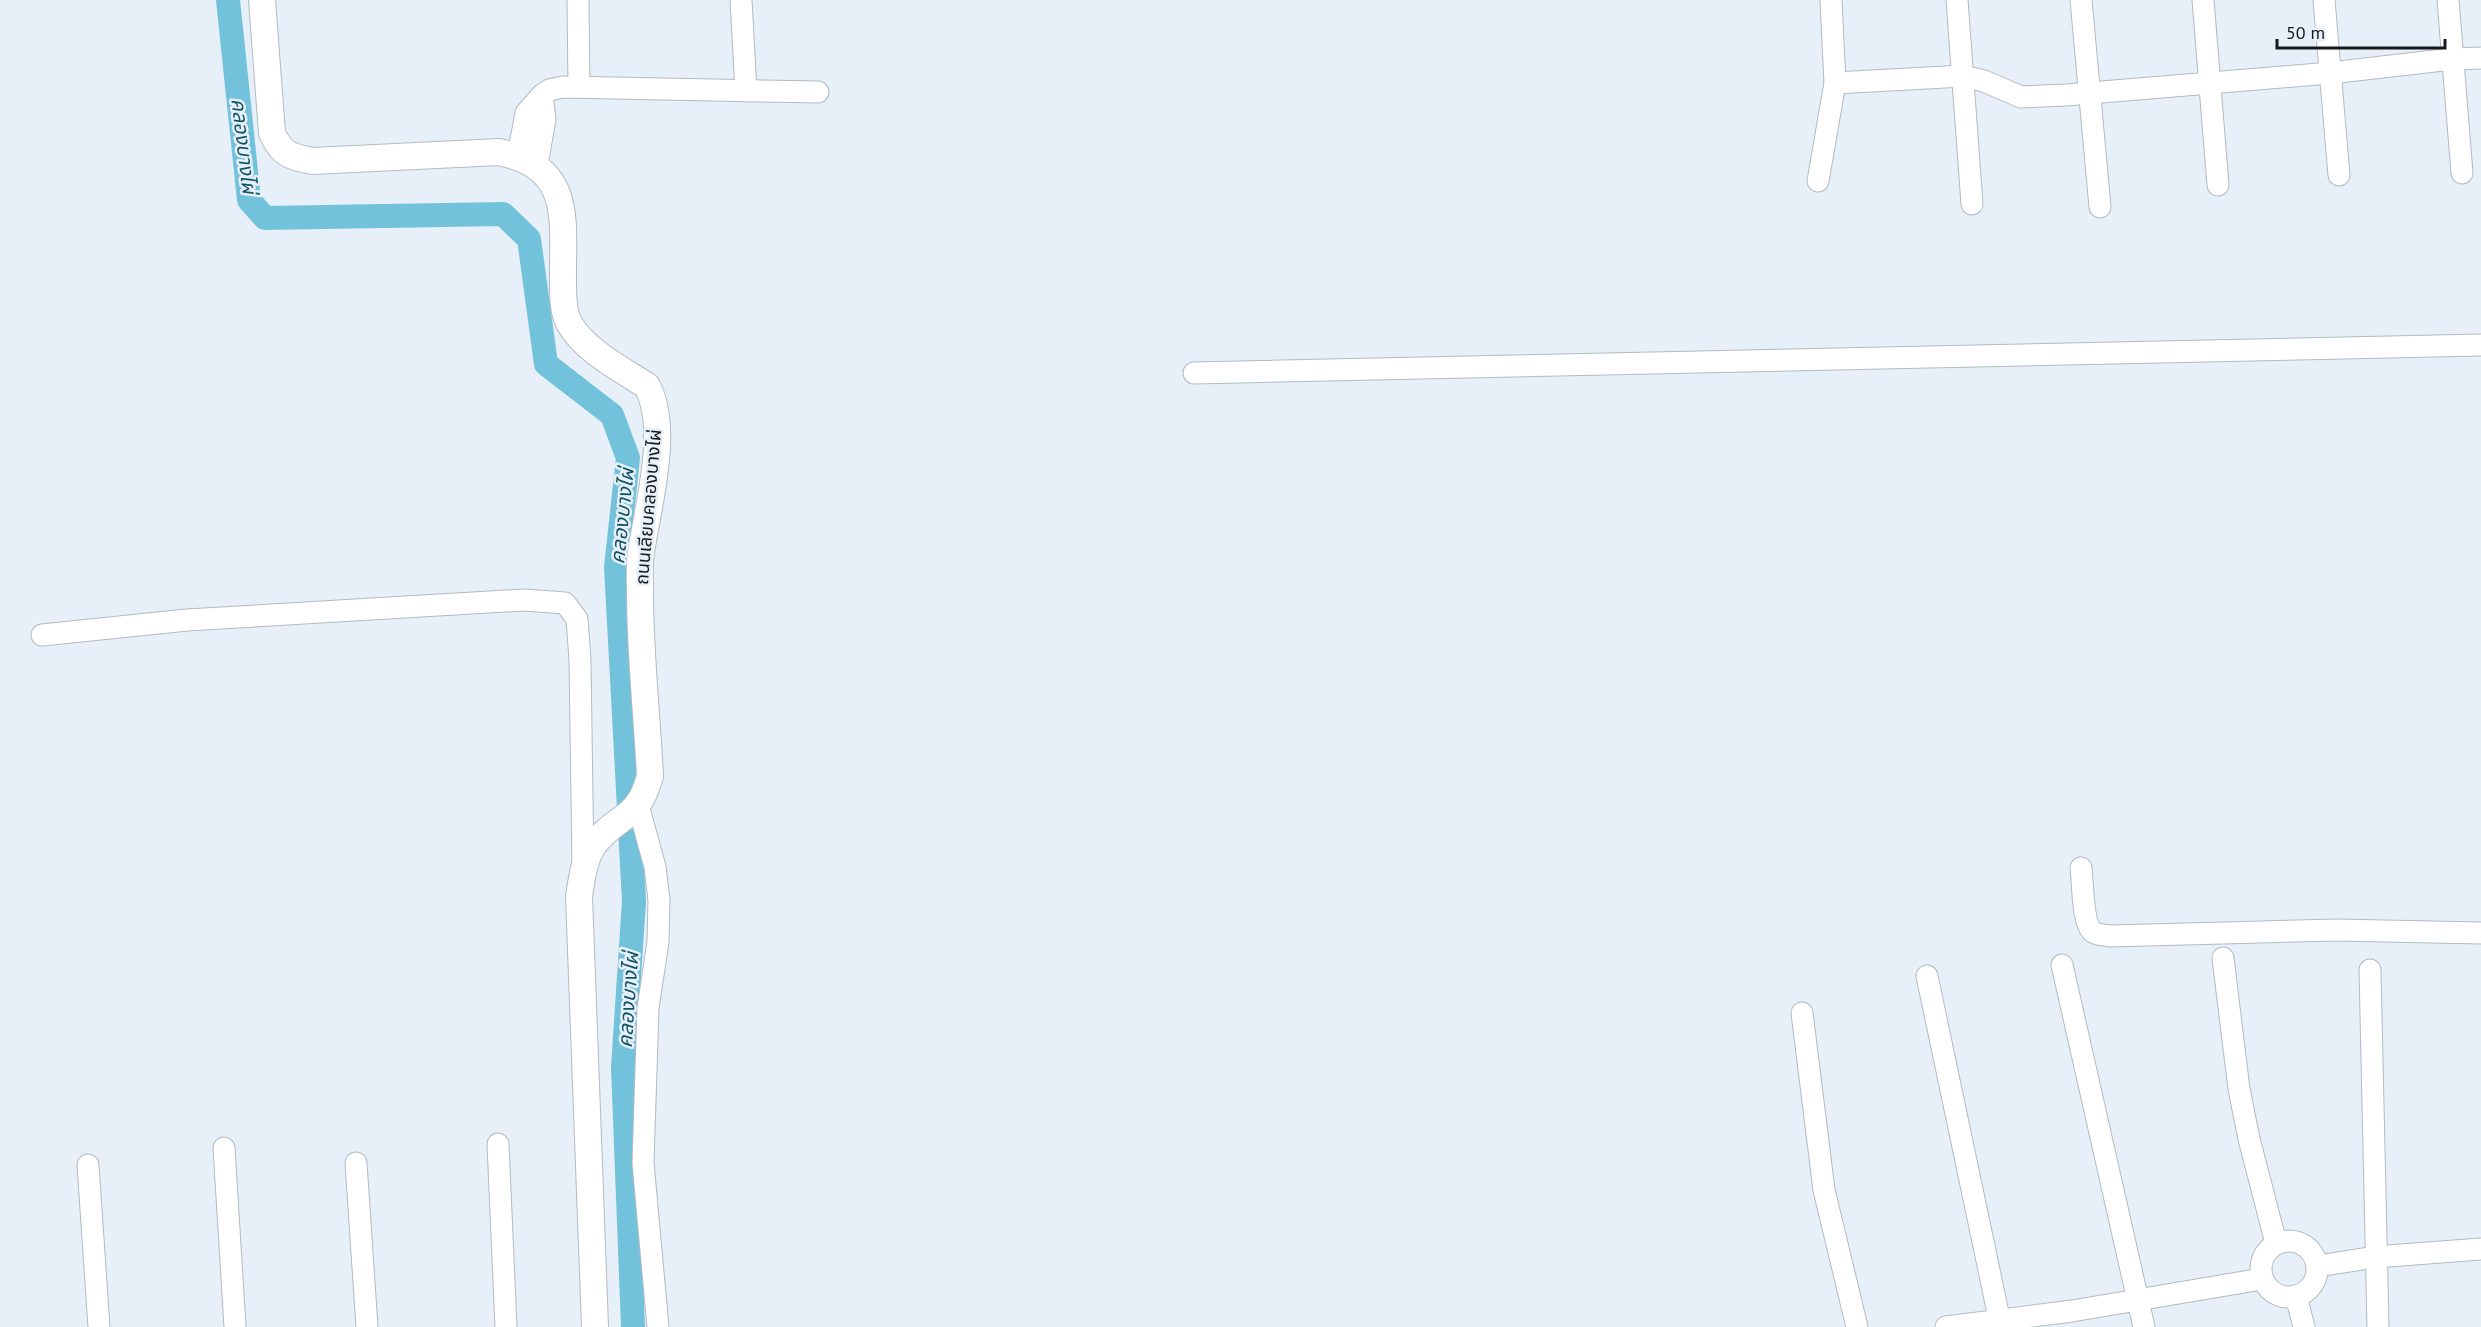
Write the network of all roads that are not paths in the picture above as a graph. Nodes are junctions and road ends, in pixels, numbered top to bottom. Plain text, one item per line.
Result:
1 (262, 0) edge
2 (578, 0) edge
3 (741, 0) edge
4 (1831, 0) edge
5 (1957, 0) edge
6 (2081, 0) edge
7 (2203, 0) edge
8 (2324, 0) edge
9 (2448, 0) edge
10 (2481, 58) edge
11 (2452, 59) junction
12 (2330, 73) junction
13 (1963, 76) junction
14 (2208, 82) junction
15 (1835, 83) junction
16 (579, 87) junction
17 (746, 91) junction
18 (818, 92) dead end
19 (2090, 92) junction
20 (527, 160) junction
21 (2462, 173) dead end
22 (2339, 175) dead end
23 (1818, 181) dead end
24 (2218, 185) dead end
25 (1972, 204) dead end
26 (2100, 207) dead end
27 (2481, 345) edge
28 (1194, 373) dead end
29 (42, 635) dead end
30 (635, 808) junction
31 (584, 868) junction
32 (2081, 868) dead end
33 (2481, 933) edge
34 (2223, 958) dead end
35 (2062, 965) dead end
36 (2370, 970) dead end
37 (1927, 976) dead end
38 (1802, 1013) dead end
39 (498, 1144) dead end
40 (224, 1148) dead end
41 (356, 1163) dead end
42 (88, 1165) dead end
43 (2276, 1243) junction
44 (2481, 1249) edge
45 (2375, 1257) junction
46 (2318, 1266) junction
47 (2262, 1279) junction
48 (2296, 1296) junction
49 (2139, 1301) junction
50 (2000, 1324) edge
51 (99, 1327) edge
52 (235, 1327) edge
53 (367, 1327) edge
54 (506, 1327) edge
55 (595, 1327) edge
56 (658, 1327) edge
57 (1857, 1327) edge
58 (1946, 1327) edge
59 (2144, 1327) edge
60 (2304, 1327) edge
61 (2378, 1327) edge

1 - 20 street
2 - 16 street
3 - 17 street
4 - 15 street
5 - 13 street
6 - 19 street
7 - 14 street
8 - 12 street
9 - 11 street
10 - 11 street
11 - 12 street
11 - 21 street
12 - 14 street
12 - 22 street
13 - 15 street
13 - 19 street
13 - 25 street
14 - 19 street
14 - 24 street
15 - 23 street
16 - 17 street
16 - 20 street
17 - 18 street
19 - 26 street
20 - 30 street, ถนนเลียบคลองบางไผ่
27 - 28 street
29 - 31 street
30 - 31 street
30 - 56 street
31 - 55 street
32 - 33 street
34 - 43 street
35 - 49 street
36 - 45 street
37 - 50 street
38 - 57 street
39 - 54 street
40 - 52 street
41 - 53 street
42 - 51 street
43 - 46 street
43 - 47 street
44 - 45 street
45 - 46 street
45 - 61 street
46 - 48 street
47 - 48 street
47 - 49 street
48 - 60 street
49 - 50 street
49 - 59 street
50 - 58 street

